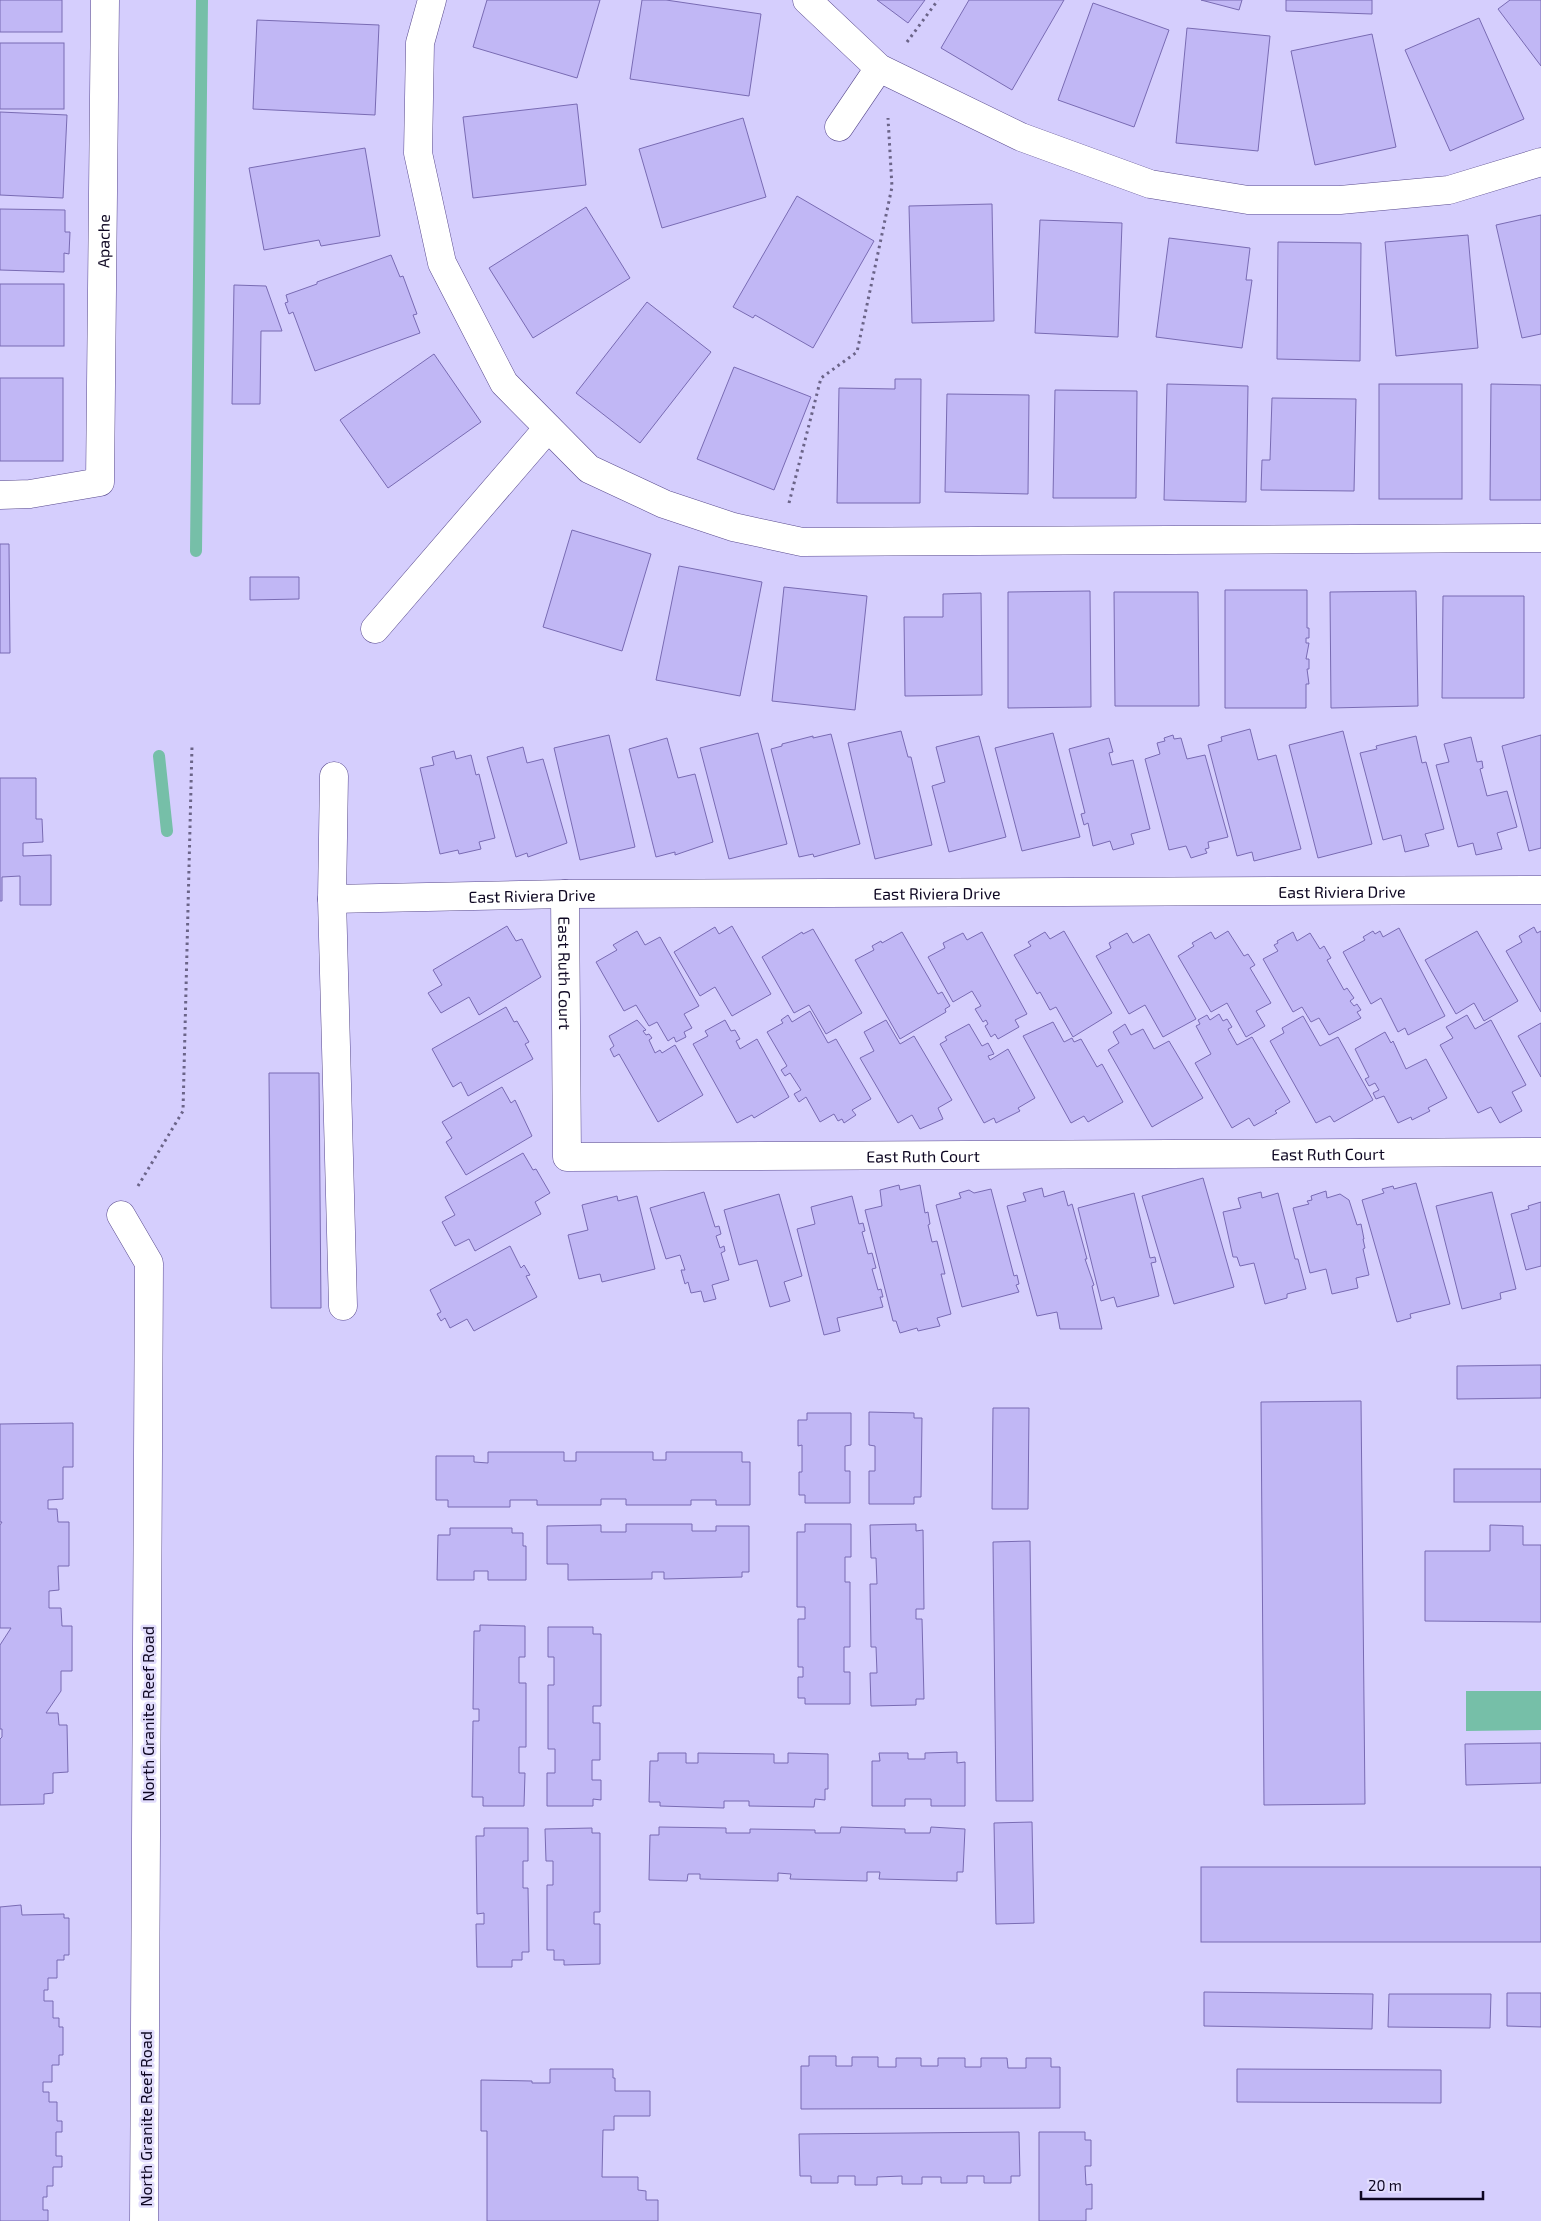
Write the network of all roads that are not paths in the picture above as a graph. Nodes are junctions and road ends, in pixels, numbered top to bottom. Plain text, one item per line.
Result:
1 (105, 0) edge
2 (432, 0) edge
3 (807, 0) edge
4 (882, 70) junction
5 (839, 127) dead end
6 (1541, 162) edge
7 (548, 428) junction
8 (0, 495) edge
9 (1541, 538) edge
10 (375, 629) dead end
11 (334, 776) dead end
12 (1541, 890) edge
13 (565, 894) junction
14 (332, 899) junction
15 (1541, 1152) edge
16 (121, 1214) road end
17 (343, 1306) dead end
18 (144, 2221) edge

1 - 8 street, Apache
2 - 7 street
3 - 4 street
4 - 5 street
4 - 6 street
7 - 9 street
7 - 10 street
11 - 14 street
12 - 13 street, East Riviera Drive
13 - 14 street, East Riviera Drive
13 - 15 street, East Ruth Court
14 - 17 street
16 - 18 street, North Granite Reef Road

